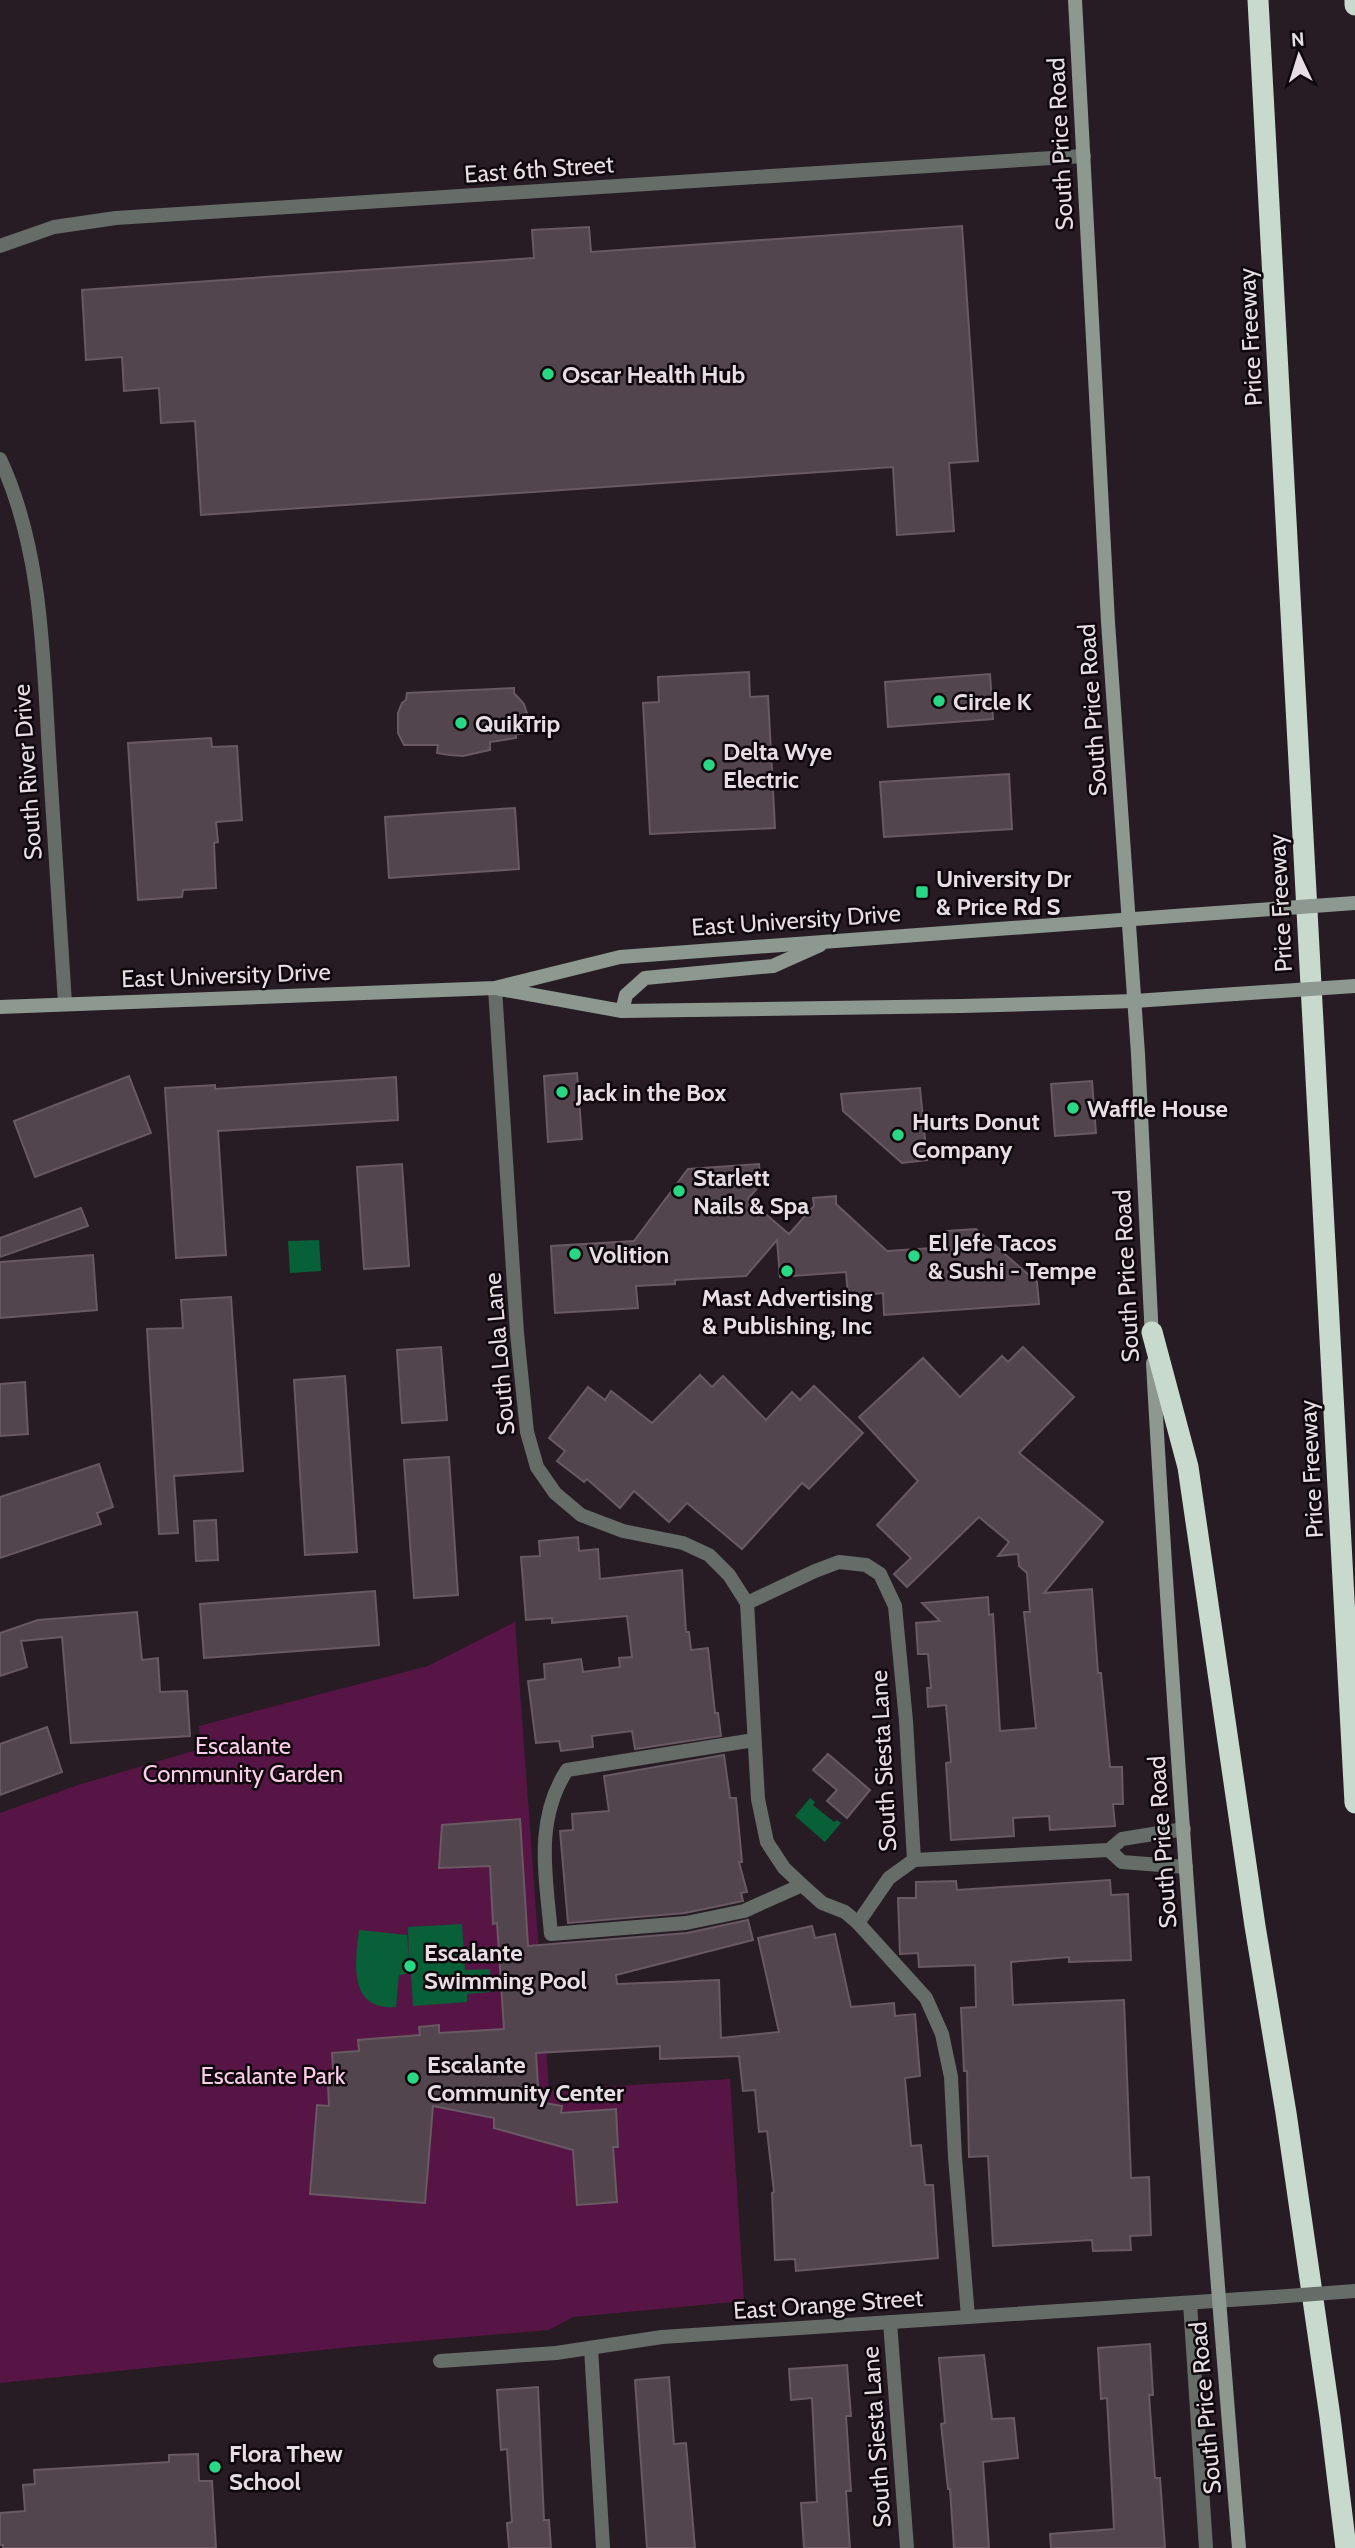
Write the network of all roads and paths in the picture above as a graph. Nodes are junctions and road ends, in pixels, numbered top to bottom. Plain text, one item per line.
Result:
1 (1075, 0) edge
2 (1258, 0) edge
3 (1355, 0) edge
4 (1355, 5) edge
5 (1084, 156) junction
6 (0, 246) edge
7 (0, 459) edge
8 (1355, 903) edge
9 (1129, 919) junction
10 (831, 940) junction
11 (1355, 986) edge
12 (495, 988) junction
13 (1135, 1001) junction
14 (65, 1003) junction
15 (0, 1007) edge
16 (622, 1011) junction
17 (1152, 1332) junction
18 (747, 1604) junction
19 (754, 1740) junction
20 (1355, 1803) edge
21 (1184, 1829) junction
22 (1109, 1850) junction
23 (914, 1860) junction
24 (1186, 1867) junction
25 (802, 1885) junction
26 (858, 1923) junction
27 (1355, 2291) edge
28 (1219, 2301) junction
29 (1190, 2303) junction
30 (968, 2317) junction
31 (890, 2322) junction
32 (591, 2348) junction
33 (440, 2361) dead end
34 (603, 2548) edge
35 (907, 2548) edge
36 (1206, 2548) edge
37 (1239, 2548) edge
38 (1346, 2548) edge

1 - 5 main road, South Price Road
2 - 20 highway, Price Freeway
3 - 4 highway
5 - 6 street, East 6th Street
5 - 9 main road, South Price Road
7 - 14 street, South River Drive
8 - 9 main road, East University Drive, bridge
9 - 10 main road, East University Drive
9 - 13 main road, South Price Road
10 - 12 main road, East University Drive
10 - 16 main road
11 - 13 main road, East University Drive, bridge
12 - 14 main road, East University Drive
12 - 16 main road, East University Drive
12 - 18 street, South Lola Lane
13 - 16 main road, East University Drive
13 - 17 main road, South Price Road
14 - 15 main road, East University Drive
17 - 21 main road, South Price Road
17 - 38 highway
18 - 19 street, South Lola Lane
18 - 23 street, South Siesta Lane
19 - 25 street, South Lola Lane
19 - 25 street
21 - 22 street
21 - 24 main road, South Price Road
22 - 23 street
22 - 24 street
23 - 26 street, South Siesta Lane
24 - 28 main road, South Price Road
25 - 26 street, South Lola Lane
26 - 30 street
27 - 28 street, East Orange Street, bridge
28 - 29 street, East Orange Street
28 - 37 main road, South Price Road
29 - 30 street, East Orange Street
29 - 36 street, South Price Road
30 - 31 street, East Orange Street
31 - 32 street, East Orange Street
31 - 35 street, South Siesta Lane
32 - 33 street, East Orange Street
32 - 34 street

